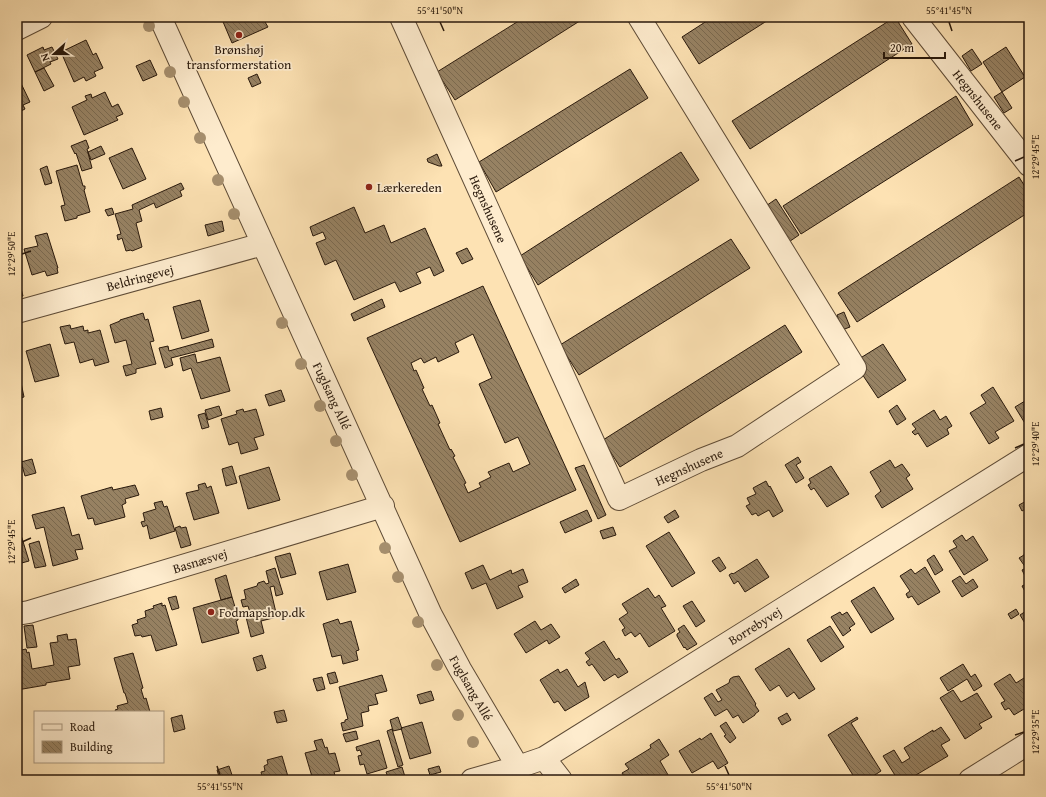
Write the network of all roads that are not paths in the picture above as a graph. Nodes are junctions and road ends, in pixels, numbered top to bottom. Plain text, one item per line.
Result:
1 (41, 17) edge
2 (160, 17) edge
3 (401, 17) edge
4 (638, 17) edge
5 (913, 17) edge
6 (17, 29) edge
7 (1029, 165) edge
8 (263, 244) junction
9 (17, 312) edge
10 (1029, 455) edge
11 (383, 506) junction
12 (17, 614) edge
13 (1029, 743) edge
14 (544, 758) junction
15 (518, 767) junction
16 (472, 780) edge
17 (561, 780) edge
18 (970, 780) edge

1 - 6 street
2 - 8 street, Fuglsang Allé
3 - 4 street, Hegnshusene
5 - 7 street, Hegnshusene
8 - 9 street, Beldringevej
8 - 11 street, Fuglsang Allé
10 - 14 street, Borrebyvej
11 - 12 street, Basnæsvej
11 - 15 street, Fuglsang Allé
13 - 18 street
14 - 15 street, Borrebyvej
14 - 17 street
15 - 16 street, Borrebyvej

